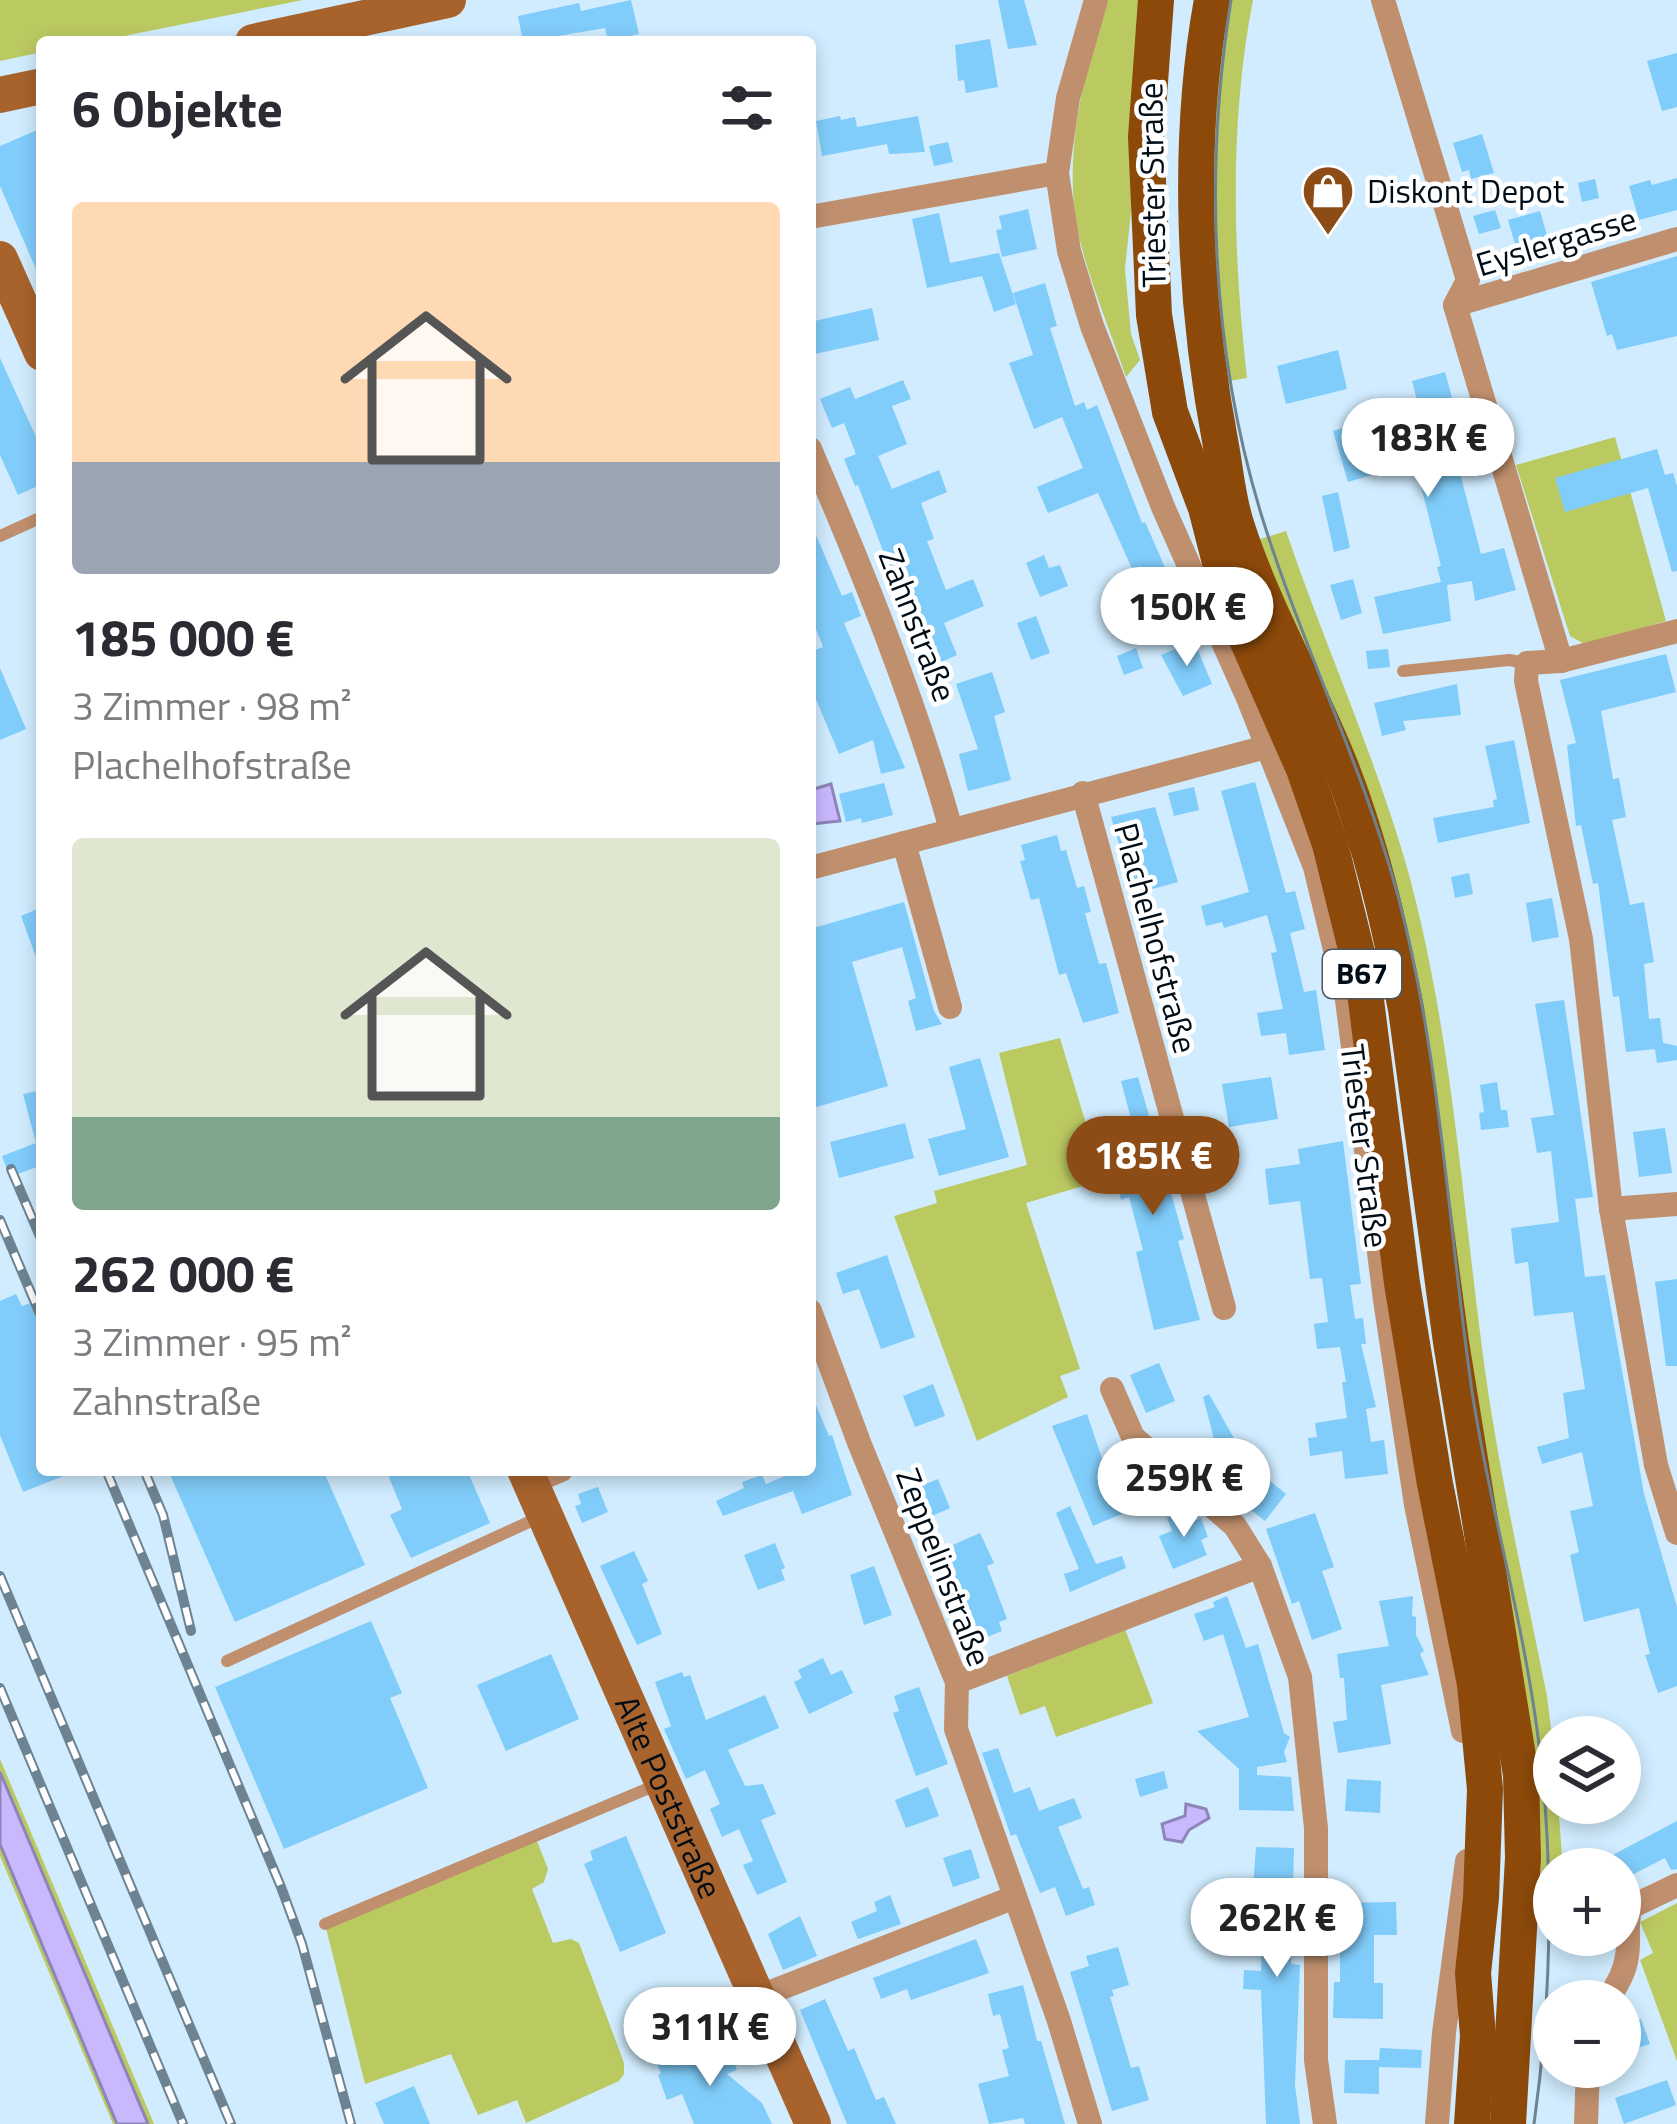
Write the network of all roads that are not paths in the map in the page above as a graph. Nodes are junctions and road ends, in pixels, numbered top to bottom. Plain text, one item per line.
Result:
1 (448, 0) edge
2 (1096, 0) edge
3 (1156, 0) edge
4 (1212, 0) edge
5 (1384, 0) edge
6 (309, 36) edge
7 (36, 87) edge
8 (0, 95) edge
9 (1057, 172) junction
10 (816, 216) edge
11 (1677, 239) edge
12 (0, 259) edge
13 (1455, 305) junction
14 (36, 340) edge
15 (816, 462) edge
16 (36, 520) edge
17 (0, 536) edge
18 (1677, 631) edge
19 (1561, 661) junction
20 (1527, 663) junction
21 (1403, 671) dead end
22 (1266, 747) junction
23 (1083, 793) junction
24 (951, 829) junction
25 (904, 843) junction
26 (816, 866) edge
27 (950, 1006) dead end
28 (1677, 1204) edge
29 (1611, 1209) junction
30 (1224, 1308) dead end
31 (820, 1367) edge
32 (1112, 1389) dead end
33 (541, 1485) edge
34 (1677, 1532) edge
35 (1260, 1566) junction
36 (227, 1661) dead end
37 (957, 1682) junction
38 (663, 1782) junction
39 (1677, 1886) edge
40 (1015, 1897) junction
41 (325, 1924) dead end
42 (1619, 1980) edge
43 (758, 1997) junction
44 (1587, 2088) edge
45 (812, 2124) edge
46 (1090, 2124) edge
47 (1325, 2124) edge
48 (1437, 2124) edge
49 (1472, 2124) edge
50 (1508, 2124) edge
51 (1586, 2124) edge

1 - 6 street
2 - 9 street, Triester Straße
3 - 49 main road, Triester Straße / B67
4 - 50 main road, Triester Straße / B67
5 - 13 street
7 - 8 street
9 - 10 street
9 - 22 street, Triester Straße
11 - 13 street, Eyslergasse
12 - 14 street
13 - 19 street
15 - 24 street, Zahnstraße
16 - 17 lane
18 - 19 street
19 - 20 street
20 - 21 lane
20 - 29 street
22 - 23 street, Plachelhofstraße
22 - 48 street, Triester Straße
23 - 24 street, Plachelhofstraße
23 - 30 street, Plachelhofstraße
24 - 25 street, Plachelhofstraße
25 - 26 street, Plachelhofstraße
25 - 27 street
28 - 29 street
29 - 34 street
31 - 37 street, Zeppelinstraße
32 - 35 street
33 - 36 lane
33 - 38 street, Alte Poststraße
35 - 37 street
35 - 47 street
37 - 40 street, Zeppelinstraße
38 - 41 lane
38 - 43 street, Alte Poststraße
39 - 42 street
40 - 43 street
40 - 46 street, Zeppelinstraße
43 - 45 street, Alte Poststraße
44 - 51 street

